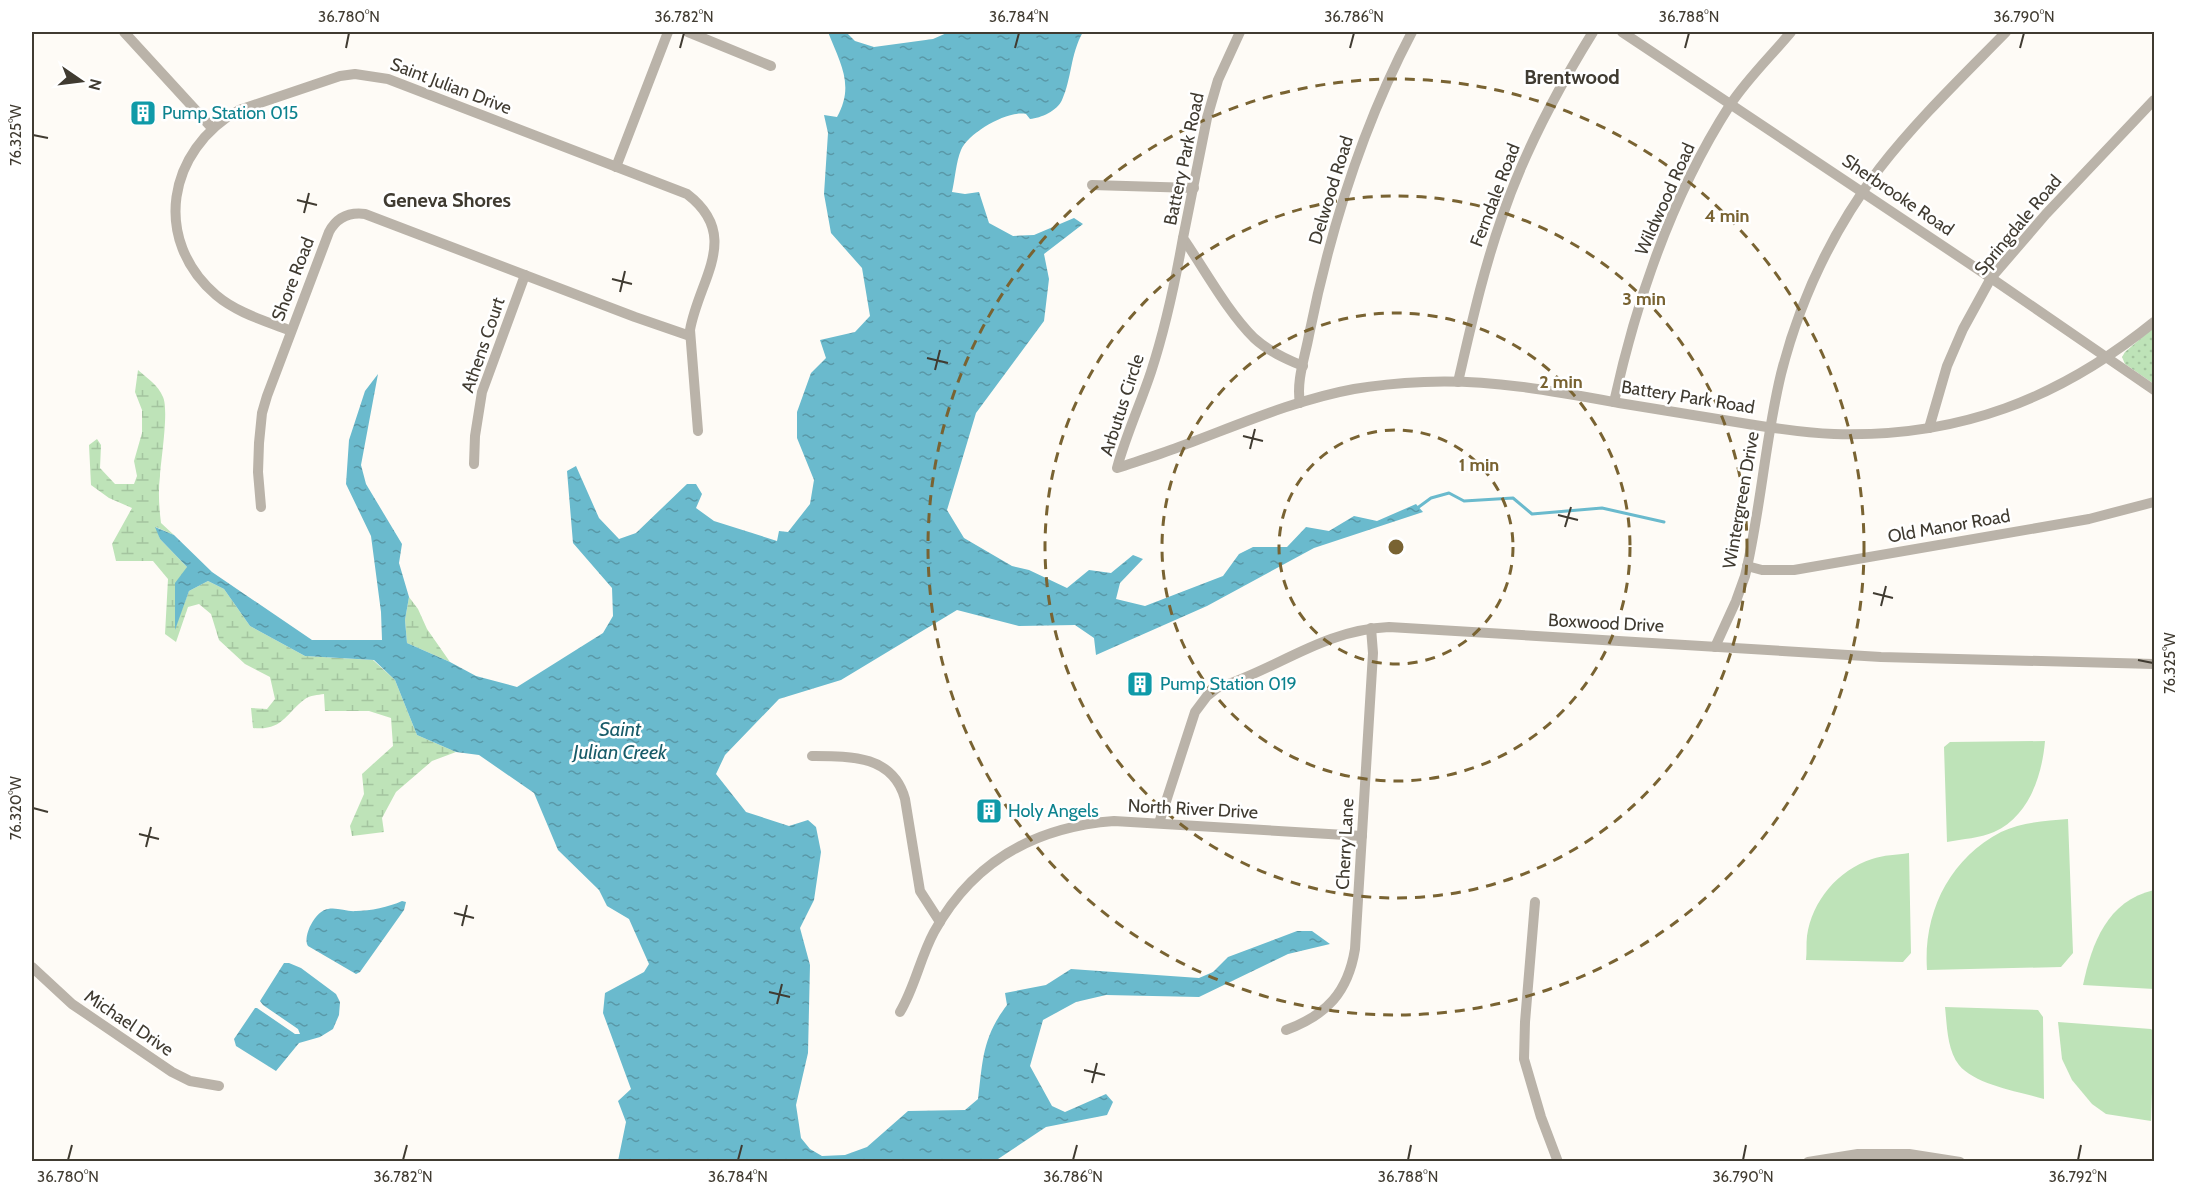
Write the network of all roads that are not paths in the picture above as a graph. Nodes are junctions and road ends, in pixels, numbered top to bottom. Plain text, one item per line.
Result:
1 (124, 32) edge
2 (669, 32) edge
3 (688, 32) edge
4 (1240, 32) edge
5 (1412, 32) edge
6 (1593, 32) edge
7 (1622, 32) edge
8 (1791, 32) edge
9 (2006, 32) edge
10 (771, 66) dead end
11 (2154, 100) edge
12 (1731, 104) junction
13 (212, 128) junction
14 (616, 166) junction
15 (1092, 184) dead end
16 (1194, 188) junction
17 (1863, 192) junction
18 (1184, 238) junction
19 (525, 275) junction
20 (1991, 278) junction
21 (2154, 322) edge
22 (291, 332) junction
23 (690, 336) junction
24 (2108, 357) junction
25 (1303, 366) junction
26 (1458, 381) junction
27 (2154, 390) edge
28 (1614, 402) junction
29 (1300, 403) junction
30 (1771, 427) junction
31 (1929, 428) junction
32 (698, 431) dead end
33 (474, 464) dead end
34 (2154, 502) edge
35 (261, 507) dead end
36 (1747, 567) junction
37 (1371, 628) junction
38 (1715, 647) junction
39 (2154, 664) edge
40 (812, 756) dead end
41 (1160, 823) junction
42 (1362, 836) junction
43 (1535, 902) dead end
44 (940, 922) junction
45 (32, 967) edge
46 (900, 1012) dead end
47 (1286, 1030) dead end
48 (219, 1086) dead end
49 (1558, 1161) edge
50 (1808, 1161) edge
51 (1960, 1161) edge

1 - 13 street
2 - 14 street
3 - 10 street
4 - 16 street, Battery Park Road
5 - 25 street, Delwood Road
6 - 26 street, Ferndale Road
7 - 12 street, Sherbrooke Road
8 - 12 street, Wildwood Road
9 - 17 street, Wintergreen Drive
11 - 20 street, Springdale Road
12 - 17 street, Sherbrooke Road
12 - 28 street, Wildwood Road
13 - 14 street, Saint Julian Drive
13 - 22 street, Saint Julian Drive
14 - 23 street, Saint Julian Drive
15 - 16 street
16 - 18 street, Battery Park Road
17 - 20 street, Sherbrooke Road
17 - 30 street, Wintergreen Drive
18 - 25 street, Battery Park Road
18 - 29 street, Arbutus Circle
19 - 22 street, Shore Road
19 - 23 street, Shore Road
19 - 33 street, Athens Court
20 - 24 street, Sherbrooke Road
20 - 31 street, Springdale Road
21 - 24 street, Battery Park Road
22 - 35 street, Shore Road
23 - 32 street, Saint Julian Drive
24 - 27 street, Sherbrooke Road
24 - 31 street, Battery Park Road
25 - 29 street
26 - 28 street, Battery Park Road
26 - 29 street, Battery Park Road
28 - 30 street, Battery Park Road
30 - 31 street, Battery Park Road
30 - 36 street, Wintergreen Drive
34 - 36 street, Old Manor Road
36 - 38 street, Wintergreen Drive
37 - 38 street, Boxwood Drive
37 - 41 street, Boxwood Drive
37 - 42 street, Cherry Lane
38 - 39 street, Boxwood Drive
40 - 44 street
41 - 42 street, North River Drive
41 - 44 street, North River Drive
42 - 47 street, Cherry Lane
43 - 49 street
44 - 46 street, North River Drive
45 - 48 street, Michael Drive
50 - 51 street

